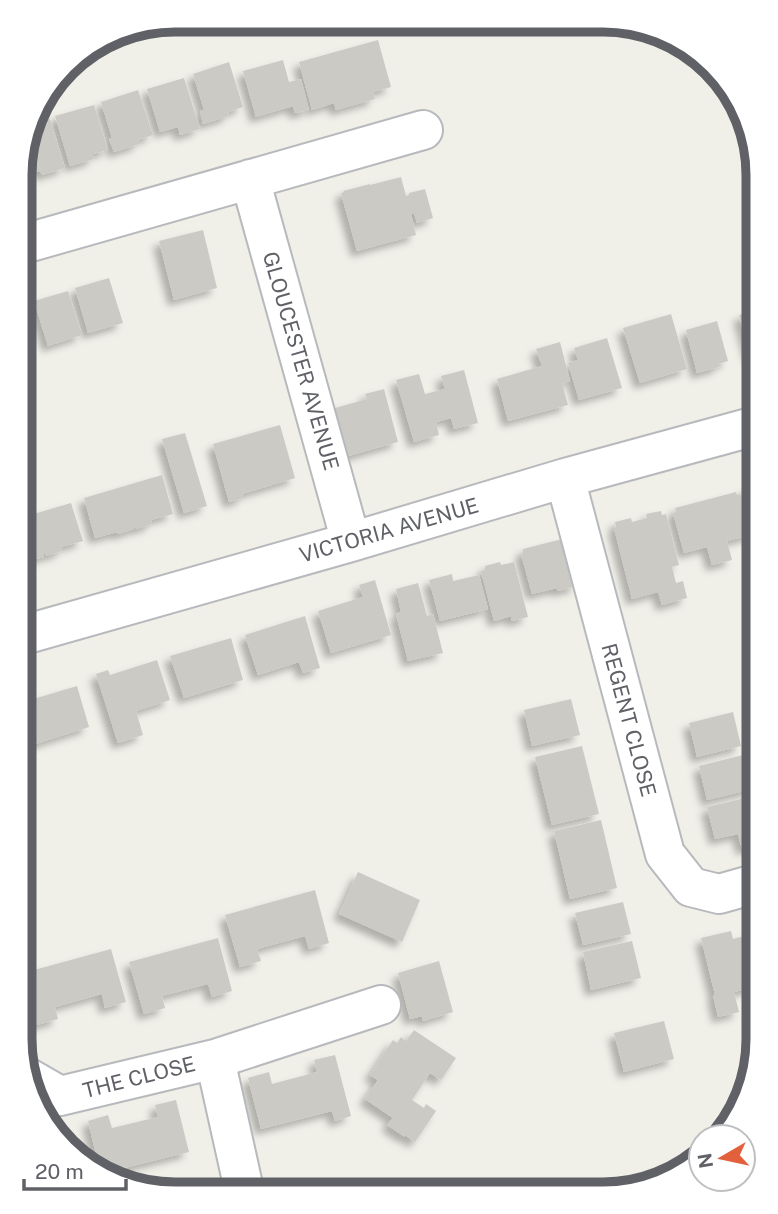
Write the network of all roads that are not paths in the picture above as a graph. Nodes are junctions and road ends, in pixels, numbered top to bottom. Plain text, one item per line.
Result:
1 (424, 130) dead end
2 (250, 179) junction
3 (32, 242) edge
4 (746, 429) edge
5 (565, 478) junction
6 (351, 542) junction
7 (32, 633) edge
8 (746, 886) edge
9 (382, 1005) dead end
10 (215, 1059) junction
11 (38, 1084) edge
12 (243, 1182) edge

1 - 2 street
2 - 3 street
2 - 6 street, GLOUCESTER AVENUE
4 - 5 street, VICTORIA AVENUE
5 - 6 street, VICTORIA AVENUE
5 - 8 street, REGENT CLOSE
6 - 7 street, VICTORIA AVENUE
9 - 10 street, THE CLOSE
10 - 11 street, THE CLOSE
10 - 12 street, THE CLOSE

